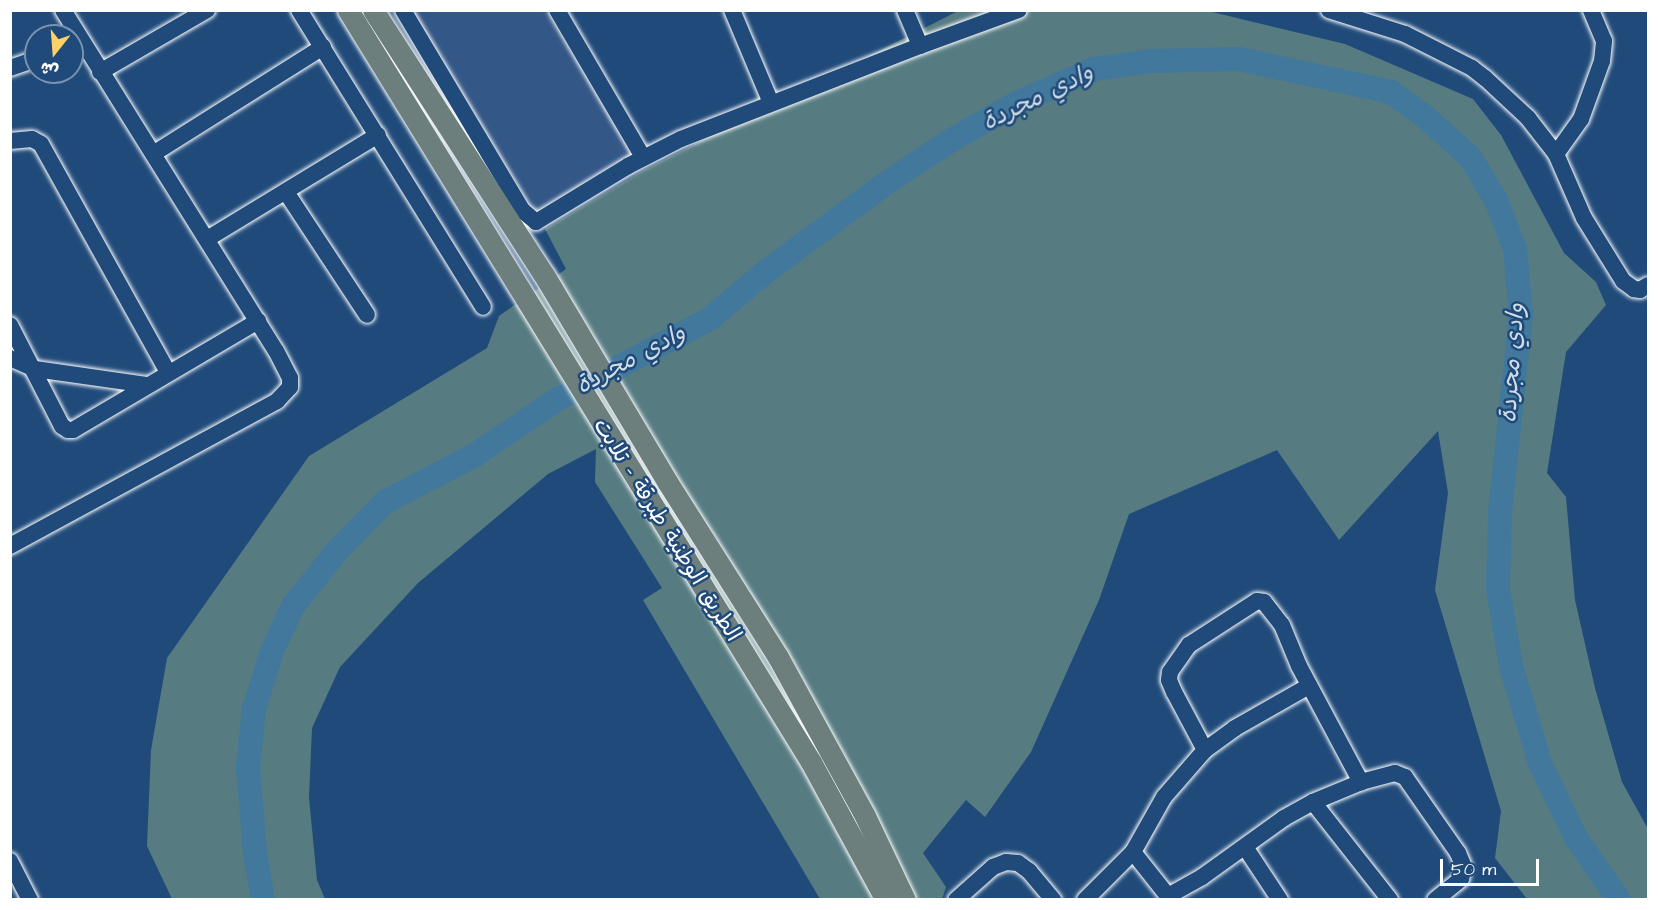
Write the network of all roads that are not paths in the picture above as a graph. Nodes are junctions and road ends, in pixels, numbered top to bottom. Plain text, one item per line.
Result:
1 (207, 10) edge
2 (299, 10) edge
3 (348, 10) edge
4 (373, 10) edge
5 (402, 10) edge
6 (556, 10) edge
7 (732, 10) edge
8 (905, 10) edge
9 (1019, 10) edge
10 (1329, 10) edge
11 (1591, 10) edge
12 (920, 46) junction
13 (323, 47) junction
14 (84, 53) edge
15 (100, 72) junction
16 (771, 103) junction
17 (378, 135) junction
18 (10, 141) edge
19 (153, 154) junction
20 (1556, 154) junction
21 (644, 157) junction
22 (286, 192) junction
23 (207, 239) junction
24 (1648, 285) edge
25 (483, 307) dead end
26 (367, 315) dead end
27 (258, 321) junction
28 (10, 325) edge
29 (10, 358) edge
30 (35, 369) junction
31 (168, 372) junction
32 (148, 385) junction
33 (10, 546) edge
34 (1309, 686) junction
35 (1205, 750) junction
36 (1361, 782) junction
37 (1313, 802) junction
38 (1245, 847) junction
39 (1133, 852) junction
40 (10, 861) edge
41 (1170, 898) edge
42 (30, 900) edge
43 (886, 900) edge
44 (905, 900) edge
45 (956, 900) edge
46 (1053, 900) edge
47 (1085, 900) edge
48 (1280, 900) edge
49 (1390, 900) edge
50 (1435, 900) edge

1 - 15 street
2 - 13 street
3 - 43 main road, الطريق الوطنية طبرقة - تلابت
4 - 44 main road, الطريق الوطنية طبرقة - تلابت
5 - 21 street
6 - 21 street
7 - 16 street
8 - 12 street
9 - 12 street
10 - 20 street
11 - 20 street
12 - 16 street
13 - 17 street
13 - 19 street
14 - 15 street
15 - 19 street
16 - 21 street
17 - 22 street
17 - 25 street
18 - 31 street
19 - 23 street
20 - 24 street
22 - 23 street
22 - 26 street
23 - 27 street
27 - 31 street
27 - 33 street
28 - 30 street
29 - 30 street
30 - 32 street
30 - 32 street
31 - 32 street
34 - 35 street
34 - 35 street
34 - 36 street
35 - 39 street
36 - 37 street
36 - 50 street
37 - 38 street
37 - 49 street
38 - 41 street
38 - 48 street
39 - 41 street
39 - 47 street
40 - 42 street
45 - 46 street

